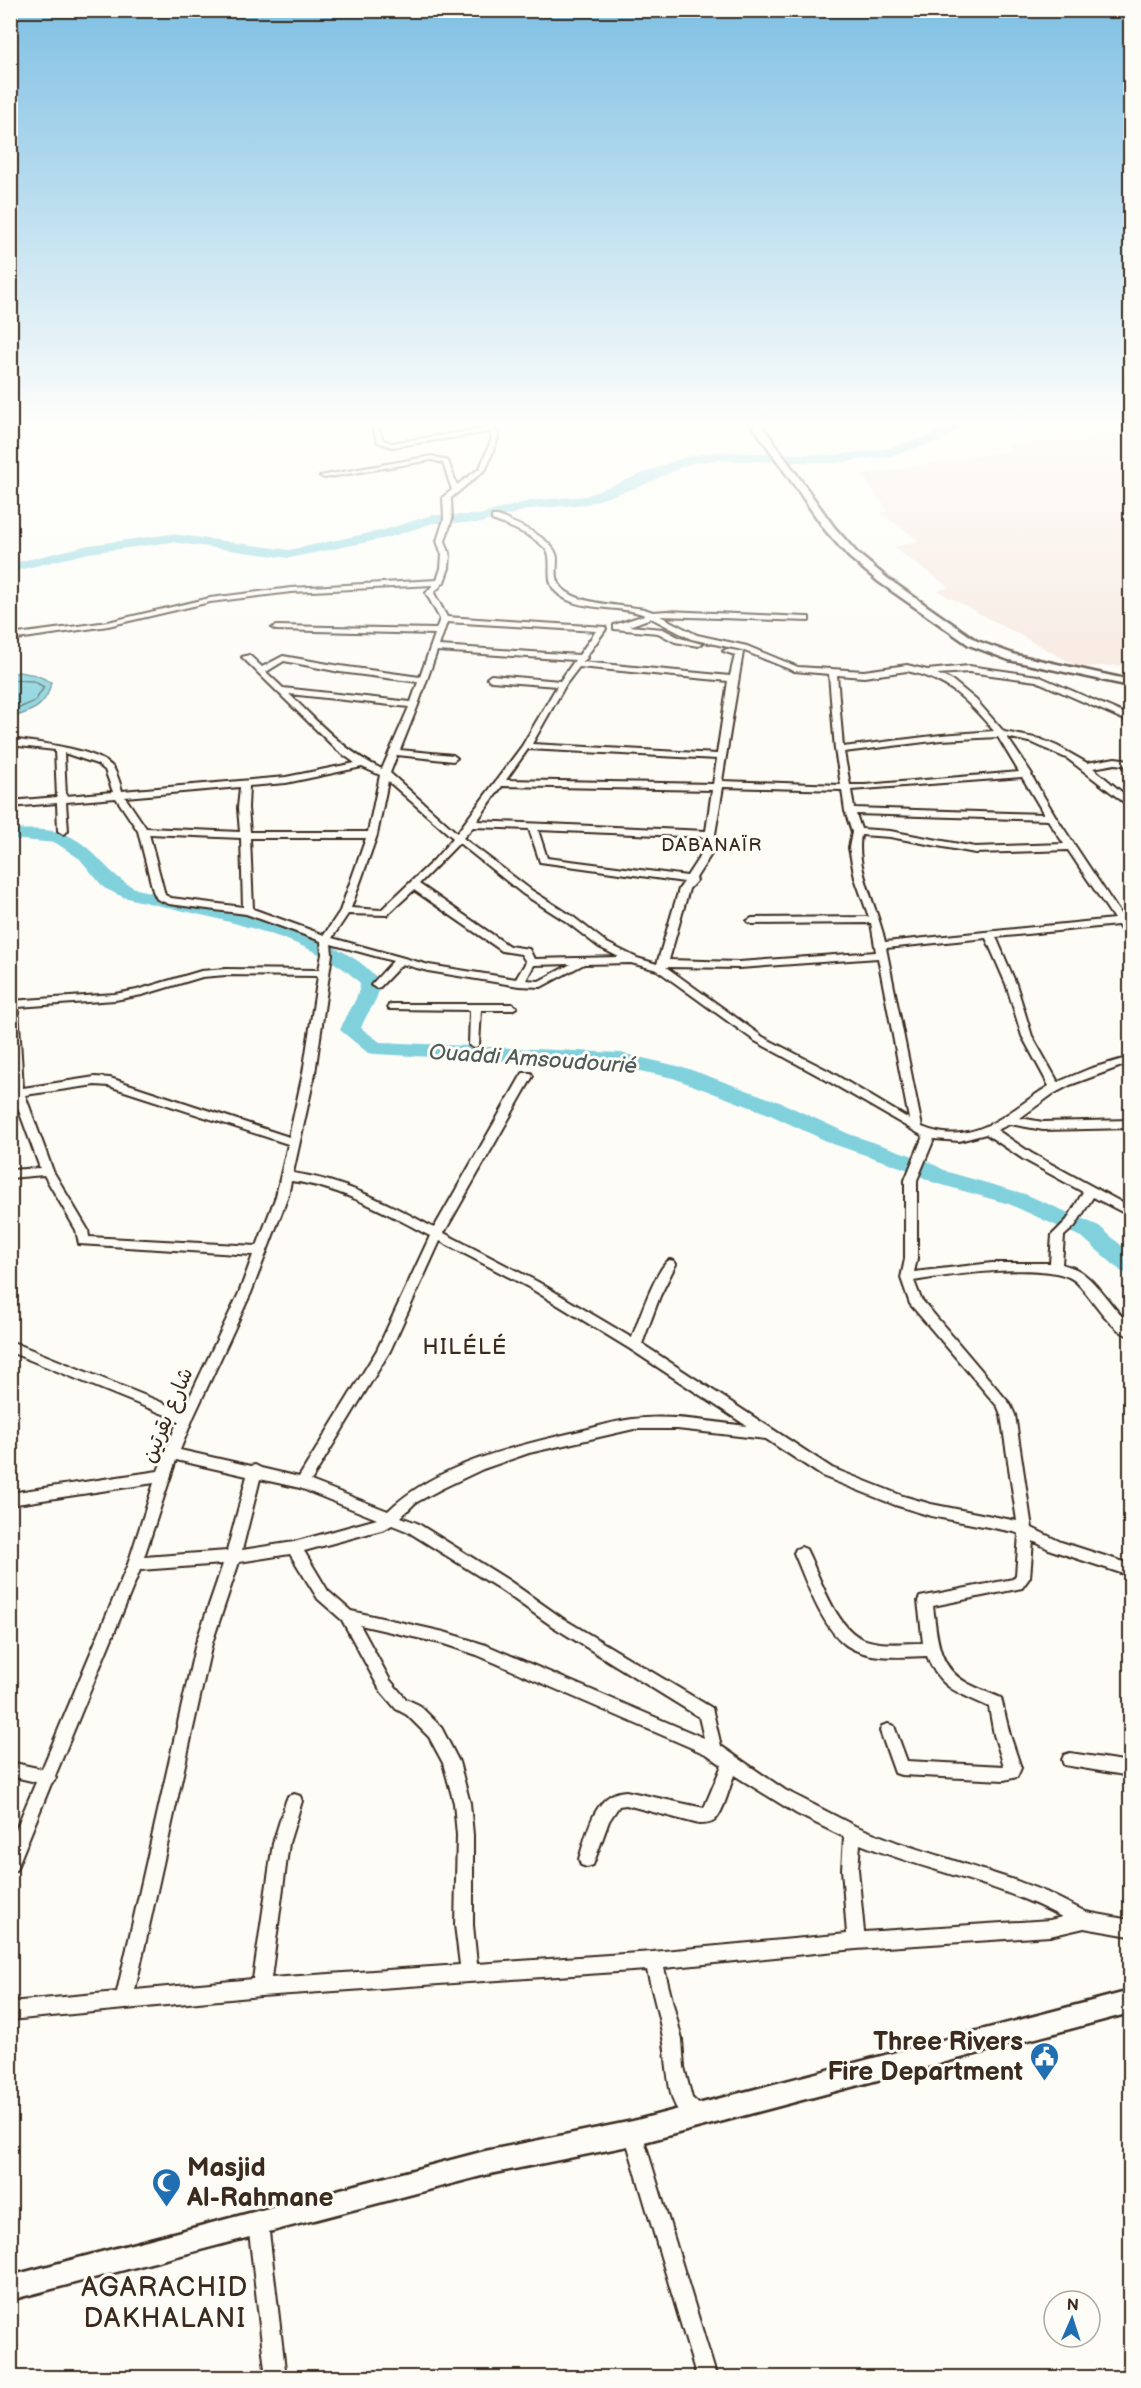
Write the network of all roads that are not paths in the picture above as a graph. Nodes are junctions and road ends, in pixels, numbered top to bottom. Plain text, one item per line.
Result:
1 (442, 531) edge
2 (526, 531) edge
3 (832, 531) edge
4 (440, 582) junction
5 (651, 615) junction
6 (444, 619) junction
7 (806, 619) dead end
8 (617, 627) junction
9 (276, 628) dead end
10 (602, 628) junction
11 (439, 632) junction
12 (10, 638) edge
13 (434, 648) junction
14 (744, 648) junction
15 (722, 650) junction
16 (246, 657) dead end
17 (580, 661) junction
18 (260, 672) junction
19 (926, 672) junction
20 (833, 673) junction
21 (491, 678) dead end
22 (734, 679) junction
23 (422, 680) junction
24 (1131, 683) edge
25 (562, 684) junction
26 (279, 690) junction
27 (414, 705) junction
28 (1131, 719) edge
29 (1001, 734) junction
30 (10, 742) edge
31 (526, 746) junction
32 (59, 748) junction
33 (839, 750) junction
34 (396, 752) junction
35 (723, 756) junction
36 (453, 758) dead end
37 (1131, 763) edge
38 (363, 764) junction
39 (1087, 766) junction
40 (385, 774) junction
41 (1027, 774) junction
42 (500, 783) junction
43 (245, 784) junction
44 (718, 786) junction
45 (845, 788) junction
46 (119, 795) junction
47 (63, 801) junction
48 (10, 804) edge
49 (1131, 804) edge
50 (850, 811) junction
51 (1051, 817) junction
52 (470, 824) junction
53 (533, 828) junction
54 (63, 831) dead end
55 (143, 831) junction
56 (856, 831) junction
57 (710, 834) junction
58 (244, 835) junction
59 (372, 835) junction
60 (458, 838) junction
61 (1072, 847) junction
62 (692, 880) junction
63 (412, 884) junction
64 (248, 911) junction
65 (345, 911) junction
66 (875, 920) junction
67 (752, 921) dead end
68 (1126, 921) edge
69 (990, 936) junction
70 (1131, 936) edge
71 (326, 939) junction
72 (880, 950) junction
73 (400, 960) junction
74 (633, 960) junction
75 (586, 961) junction
76 (531, 962) junction
77 (662, 966) junction
78 (324, 973) junction
79 (519, 983) junction
80 (376, 985) dead end
81 (11, 1004) edge
82 (393, 1007) dead end
83 (476, 1007) junction
84 (512, 1007) dead end
85 (474, 1045) dead end
86 (1131, 1060) edge
87 (527, 1076) dead end
88 (1056, 1088) junction
89 (14, 1094) edge
90 (1009, 1120) junction
91 (1131, 1124) edge
92 (917, 1129) junction
93 (988, 1130) junction
94 (929, 1136) junction
95 (293, 1142) junction
96 (47, 1171) junction
97 (10, 1174) edge
98 (286, 1176) junction
99 (1090, 1191) junction
100 (1131, 1212) edge
101 (437, 1234) junction
102 (260, 1251) junction
103 (670, 1264) dead end
104 (1056, 1268) junction
105 (907, 1278) junction
106 (1131, 1331) edge
107 (10, 1346) edge
108 (635, 1346) junction
109 (186, 1418) junction
110 (769, 1434) junction
111 (173, 1454) junction
112 (255, 1470) junction
113 (163, 1476) junction
114 (302, 1483) junction
115 (10, 1499) edge
116 (391, 1516) junction
117 (1026, 1533) junction
118 (294, 1548) junction
119 (801, 1553) dead end
120 (233, 1557) junction
121 (135, 1564) junction
122 (1131, 1570) edge
123 (347, 1616) junction
124 (933, 1649) junction
125 (888, 1731) dead end
126 (714, 1750) junction
127 (1070, 1760) dead end
128 (731, 1763) junction
129 (10, 1769) edge
130 (1131, 1769) edge
131 (48, 1778) junction
132 (294, 1801) dead end
133 (854, 1833) junction
134 (587, 1859) dead end
135 (10, 1864) edge
136 (1084, 1920) junction
137 (1131, 1928) edge
138 (856, 1941) junction
139 (653, 1961) junction
140 (469, 1972) junction
141 (261, 1987) junction
142 (123, 2001) junction
143 (1131, 2002) edge
144 (10, 2011) edge
145 (698, 2114) junction
146 (633, 2133) junction
147 (258, 2223) junction
148 (10, 2288) edge
149 (705, 2376) edge
150 (276, 2378) edge

1 - 4 street
2 - 5 street
3 - 24 main road
4 - 6 street
4 - 12 street
5 - 7 street
5 - 8 street
5 - 14 street
6 - 10 street
6 - 11 street
8 - 10 street
8 - 15 street
9 - 11 street
10 - 17 street
11 - 13 street
13 - 17 street
13 - 23 street
14 - 15 street
14 - 20 street
15 - 22 street
16 - 18 street
17 - 22 street
17 - 25 street
18 - 23 street
18 - 26 street
19 - 20 street
19 - 28 street
19 - 29 street
20 - 33 street
21 - 25 street
22 - 35 street
23 - 27 street
25 - 31 street
26 - 27 street
26 - 38 street
27 - 34 street
29 - 33 street
29 - 39 street
29 - 41 street
30 - 32 street
31 - 35 street
31 - 42 street
32 - 46 street
32 - 47 street
33 - 45 street
34 - 36 street
34 - 40 street
35 - 44 street
37 - 39 street
38 - 40 street
38 - 43 street
39 - 49 street
40 - 59 street
40 - 60 street
41 - 45 street
41 - 51 street
42 - 44 street
42 - 52 street
43 - 46 street
43 - 58 street
44 - 45 street
44 - 57 street
45 - 50 street
46 - 47 street
46 - 55 street
47 - 48 street
47 - 54 street
50 - 51 street
50 - 56 street
51 - 61 street
52 - 53 street
52 - 60 street
53 - 57 street
53 - 62 street
55 - 58 street
55 - 64 street
56 - 61 street
56 - 66 street
57 - 62 street
58 - 59 street
58 - 64 street
59 - 65 street
60 - 63 street
60 - 74 street
61 - 68 street
62 - 77 street
63 - 65 street
63 - 76 street
64 - 71 street
65 - 71 street
66 - 67 street
66 - 72 street
68 - 69 street
68 - 70 street
69 - 72 street
69 - 88 street
71 - 73 street
71 - 78 street, شارع بقرتين
72 - 77 street
72 - 92 street
73 - 79 street
73 - 80 street
74 - 75 street
74 - 77 street
75 - 76 street
75 - 79 street
76 - 79 street
77 - 92 street
78 - 81 street
78 - 95 street, شارع بقرتين
81 - 89 street
82 - 83 street
83 - 84 street
83 - 85 street
86 - 88 street
87 - 101 street
88 - 90 street
89 - 95 street
89 - 96 street
90 - 91 street
90 - 93 street
92 - 94 street
93 - 94 street
93 - 99 street
94 - 105 street
95 - 98 street, شارع بقرتين
96 - 97 street
96 - 102 street
98 - 101 street
98 - 102 street, شارع بقرتين
99 - 100 street
99 - 104 street
101 - 108 street
101 - 114 street
102 - 109 street, شارع بقرتين
103 - 108 street
104 - 105 street
104 - 106 street
105 - 117 street
107 - 109 street
108 - 110 street
109 - 111 street, شارع بقرتين
110 - 116 street
110 - 117 street
111 - 112 street
111 - 113 street, شارع بقرتين
112 - 114 street
112 - 120 street
113 - 115 street
113 - 121 street, شارع بقرتين
114 - 116 street
116 - 118 street
116 - 126 street
117 - 122 street
117 - 124 street
118 - 120 street
118 - 123 street
119 - 124 street
120 - 121 street
120 - 142 street
121 - 131 street, شارع بقرتين
123 - 126 street
123 - 140 street
124 - 125 street
126 - 128 street
127 - 130 street
128 - 133 street
128 - 134 street
129 - 131 street
131 - 135 street, شارع بقرتين
132 - 141 street
133 - 136 street
133 - 138 street
136 - 137 street
136 - 138 street
138 - 139 street
139 - 140 street
139 - 145 street
140 - 141 street
141 - 142 street
142 - 144 street
143 - 145 street
145 - 146 street
146 - 147 street
146 - 149 street
147 - 148 street
147 - 150 street

